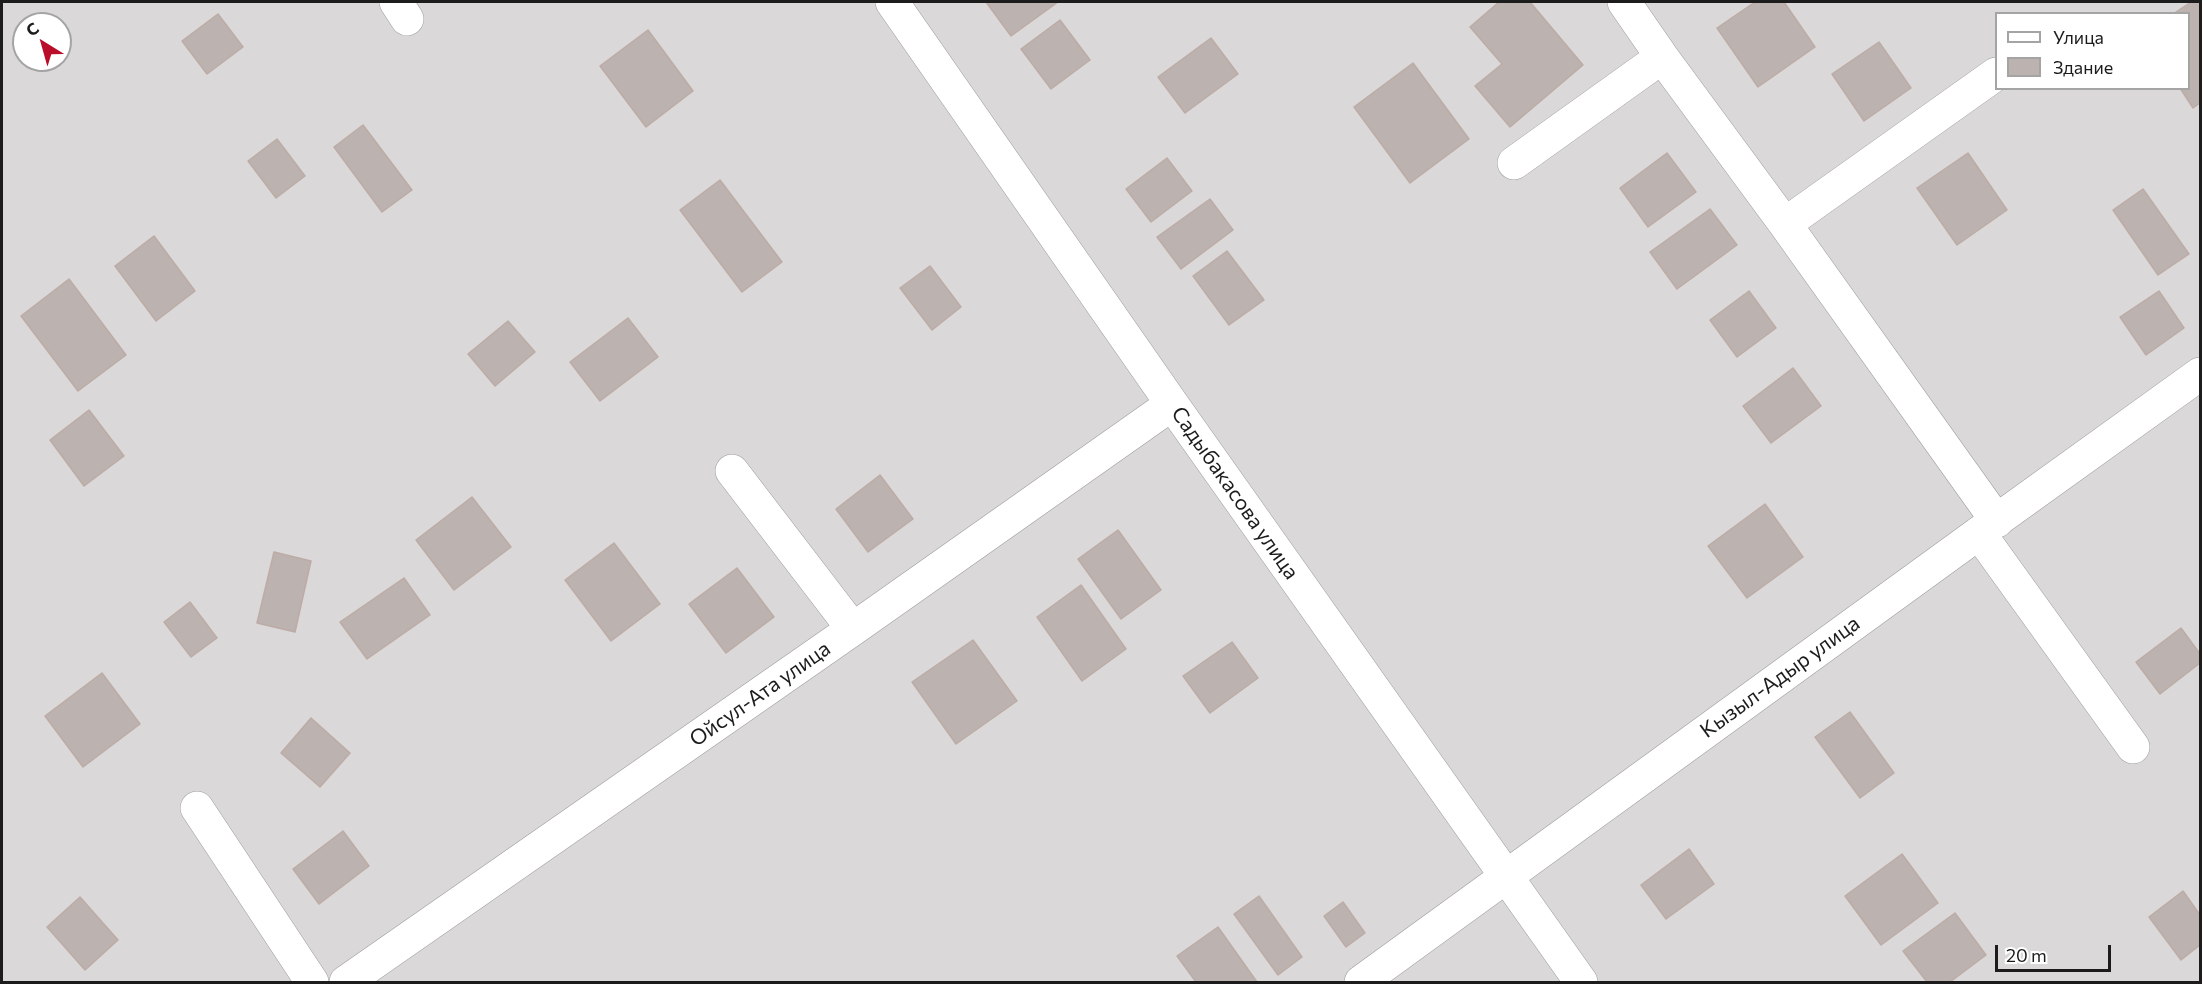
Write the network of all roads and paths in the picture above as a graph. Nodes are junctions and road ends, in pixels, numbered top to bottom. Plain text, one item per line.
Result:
1 (892, 2) edge
2 (1624, 2) edge
3 (1662, 57) junction
4 (1995, 75) edge
5 (1514, 163) dead end
6 (1785, 224) junction
7 (2200, 374) edge
8 (1172, 404) junction
9 (732, 471) dead end
10 (1988, 527) junction
11 (853, 629) junction
12 (2133, 747) dead end
13 (198, 808) dead end
14 (1505, 876) junction
15 (312, 982) edge
16 (346, 982) edge
17 (1361, 982) edge
18 (1581, 982) edge

1 - 8 street, Садыбакасова улица
2 - 3 street
3 - 5 street
3 - 6 street
4 - 6 street
6 - 10 street
7 - 10 street, Кызыл-Адыр улица
8 - 11 street, Ойсул-Ата улица
8 - 14 street, Садыбакасова улица
9 - 11 street
10 - 12 street
10 - 14 street, Кызыл-Адыр улица
11 - 16 street, Ойсул-Ата улица
13 - 15 street
14 - 17 street, Кызыл-Адыр улица
14 - 18 street, Садыбакасова улица

